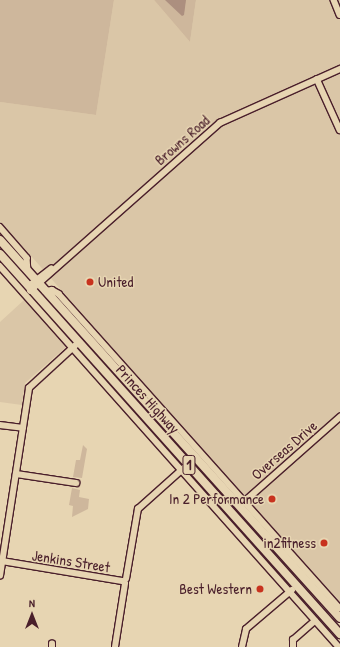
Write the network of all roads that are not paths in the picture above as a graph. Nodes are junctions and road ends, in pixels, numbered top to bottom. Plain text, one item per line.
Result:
1 (334, 0) edge
2 (340, 14) edge
3 (340, 69) edge
4 (317, 79) junction
5 (340, 130) edge
6 (0, 227) edge
7 (0, 240) edge
8 (0, 254) edge
9 (0, 266) edge
10 (28, 272) junction
11 (36, 286) junction
12 (25, 294) junction
13 (79, 342) junction
14 (72, 348) junction
15 (156, 414) junction
16 (340, 417) edge
17 (0, 425) edge
18 (23, 428) junction
19 (185, 467) junction
20 (16, 474) junction
21 (76, 483) dead end
22 (245, 501) junction
23 (2, 561) edge
24 (0, 576) edge
25 (303, 578) junction
26 (124, 581) junction
27 (293, 586) junction
28 (340, 608) edge
29 (340, 618) edge
30 (314, 621) junction
31 (340, 634) edge
32 (115, 647) edge
33 (242, 647) edge
34 (293, 647) edge
35 (338, 647) edge

1 - 2 street
3 - 4 street, Browns Road
4 - 5 street
4 - 11 street, Browns Road
6 - 10 street
7 - 10 highway, Princes Highway / 1
8 - 11 highway, Princes Highway / 1
9 - 12 street
10 - 11 highway, Princes Highway / 1
11 - 12 street, Browns Road
11 - 13 highway, Princes Highway / 1
11 - 15 highway, Princes Highway / 1
11 - 22 street
12 - 14 street
13 - 14 street
13 - 19 highway, Princes Highway / 1
14 - 18 street
14 - 19 street
15 - 19 highway
15 - 25 highway, Princes Highway / 1
16 - 22 street, Overseas Drive
17 - 18 street
18 - 20 street
19 - 26 street
19 - 27 highway, Princes Highway / 1
20 - 21 street
20 - 23 street
22 - 28 street
23 - 24 street
23 - 26 street, Jenkins Street
25 - 27 highway
25 - 29 highway, Princes Highway / 1
26 - 32 street
27 - 30 street
27 - 31 highway, Princes Highway / 1
27 - 33 street
30 - 34 street
30 - 35 street

